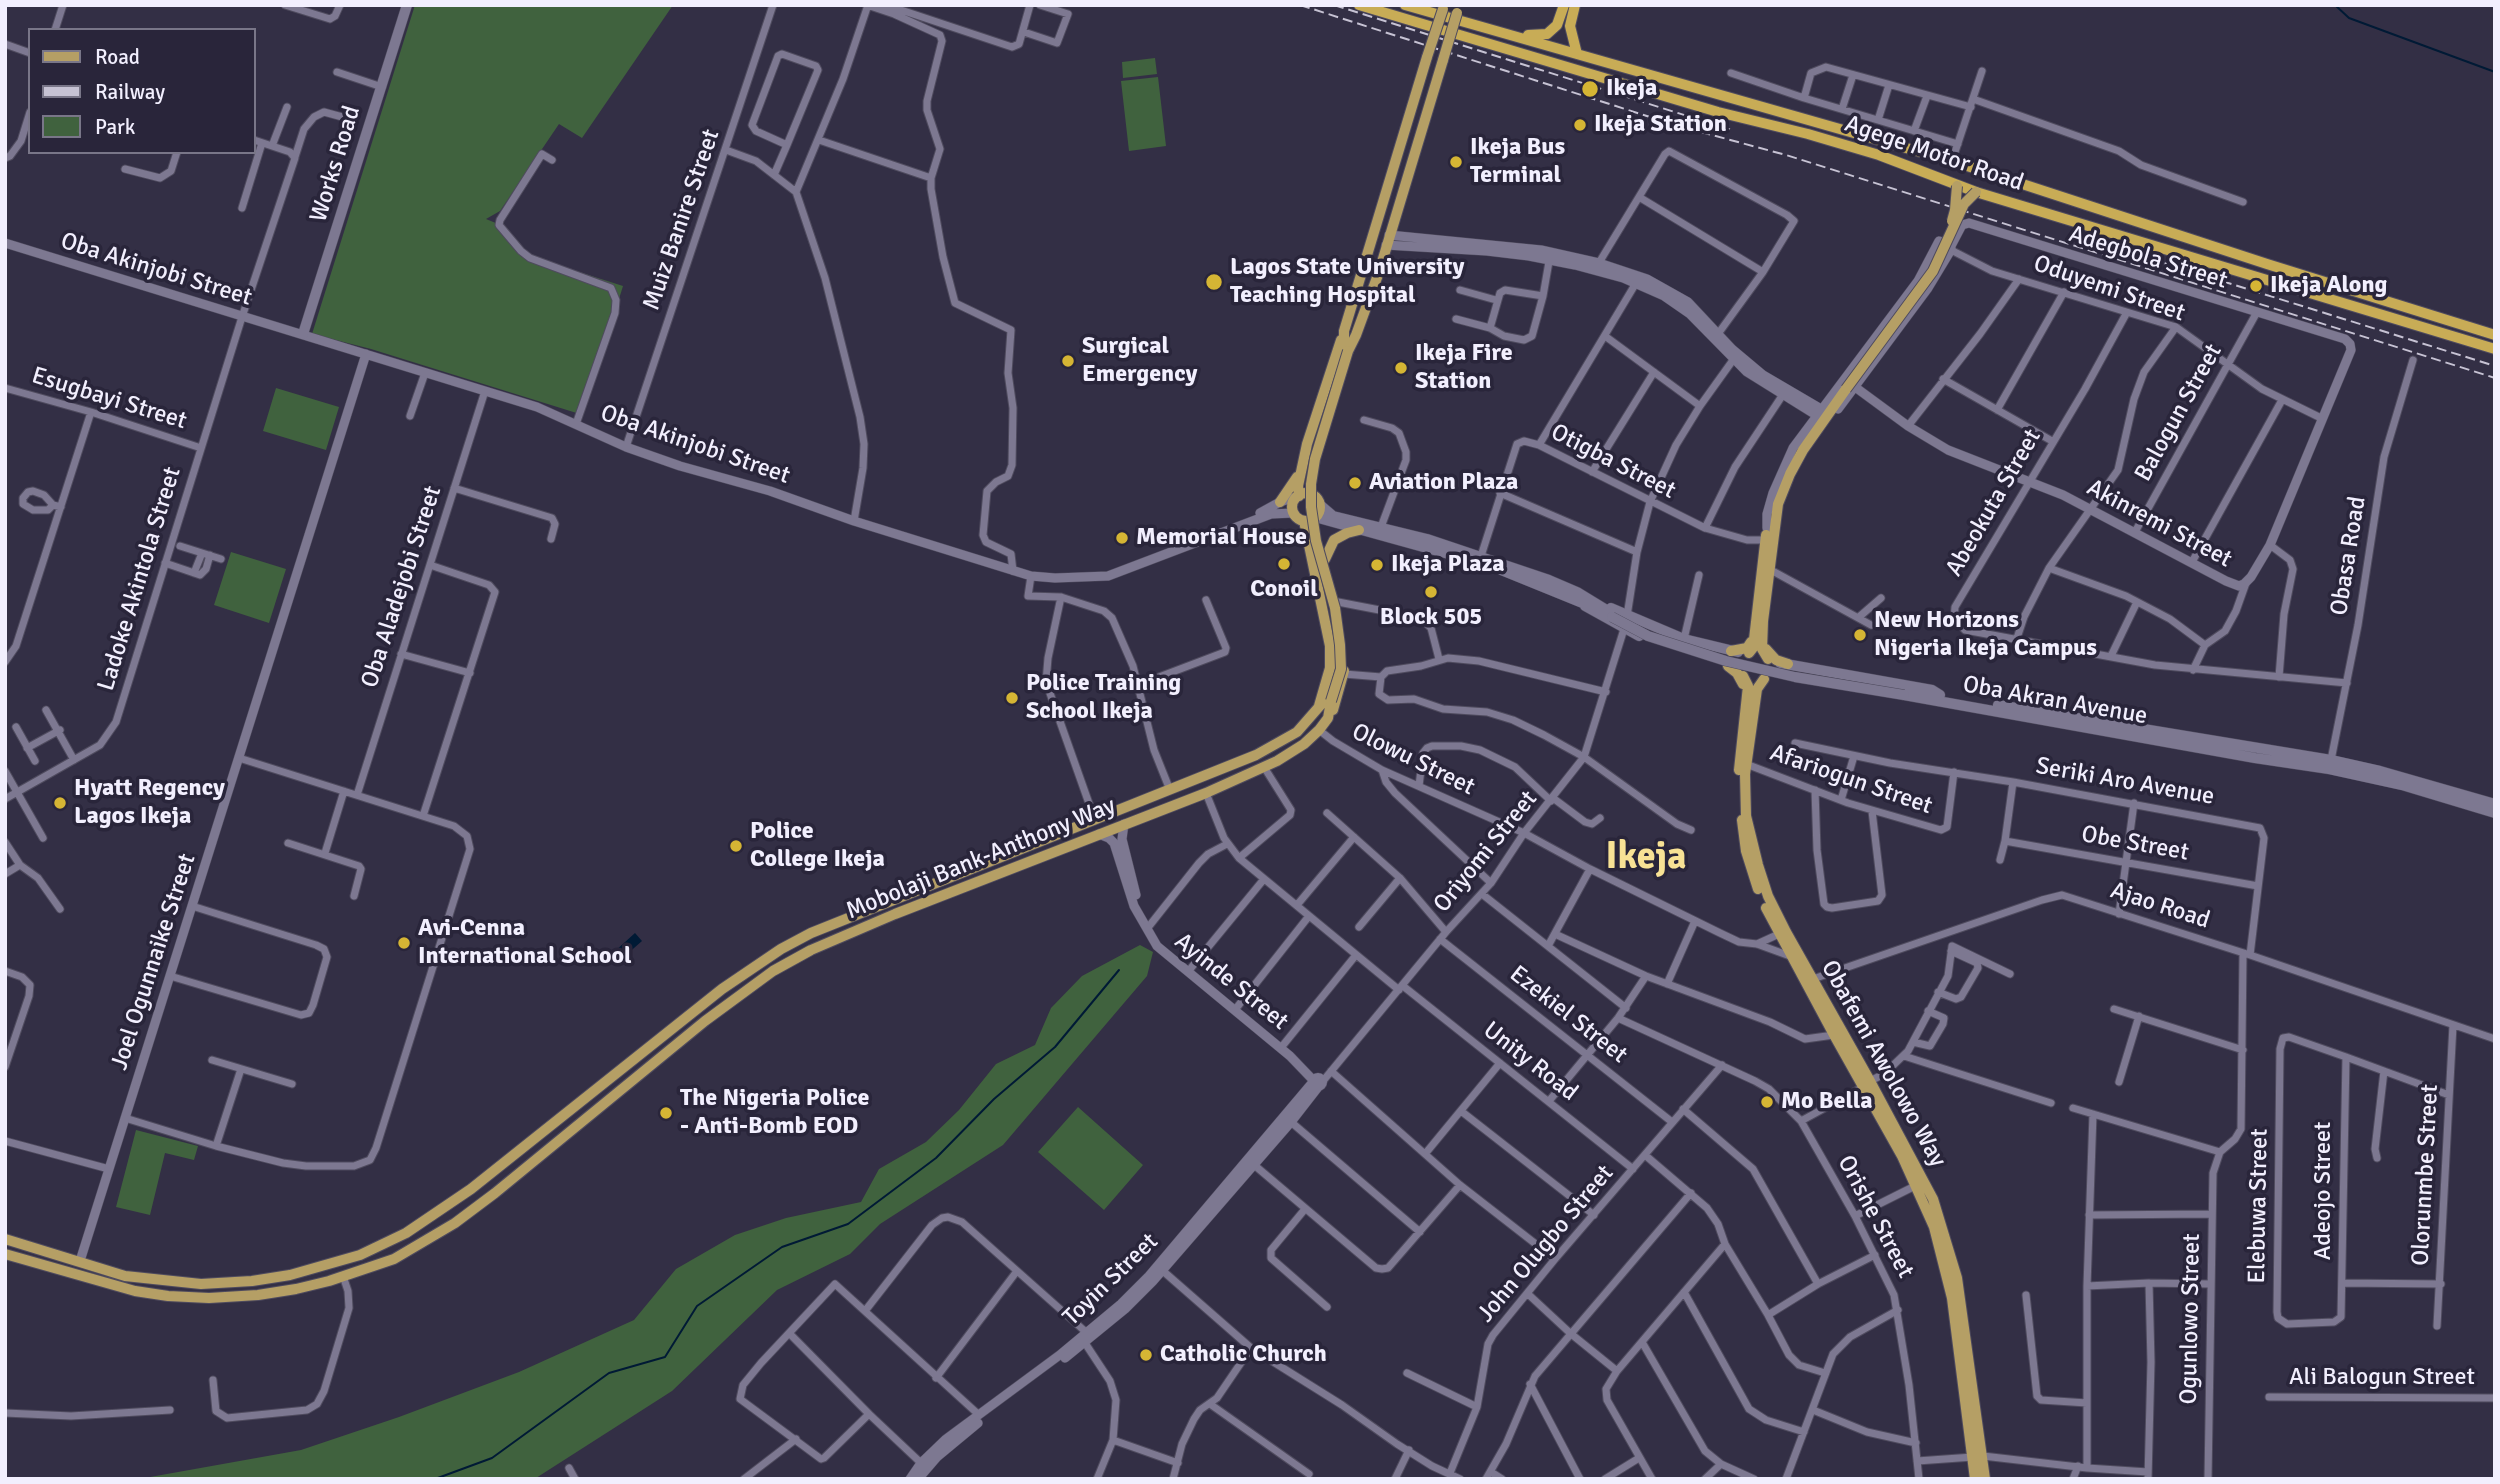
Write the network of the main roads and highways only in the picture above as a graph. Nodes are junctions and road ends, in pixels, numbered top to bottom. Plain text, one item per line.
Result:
1 (407, 5) edge
2 (1359, 5) edge
3 (1405, 5) edge
4 (1564, 5) edge
5 (1575, 5) edge
6 (1444, 7) edge
7 (1418, 8) edge
8 (1459, 9) edge
9 (1508, 33) junction
10 (1577, 54) junction
11 (1957, 186) junction
12 (1976, 192) junction
13 (1344, 331) junction
14 (303, 334) road end
15 (1356, 335) junction
16 (2495, 335) edge
17 (2495, 349) edge
18 (1346, 351) junction
19 (1848, 387) junction
20 (1307, 444) junction
21 (1323, 449) junction
22 (1300, 472) junction
23 (1297, 497) junction
24 (1316, 500) junction
25 (1280, 502) road end
26 (1311, 519) junction
27 (1359, 530) junction
28 (1769, 533) junction
29 (1327, 565) junction
30 (1315, 575) junction
31 (1577, 592) junction
32 (1566, 595) junction
33 (1613, 615) junction
34 (1757, 629) junction
35 (1684, 639) junction
36 (1678, 650) junction
37 (1731, 651) junction
38 (1749, 653) junction
39 (1768, 659) junction
40 (1788, 664) junction
41 (1728, 666) junction
42 (1826, 671) junction
43 (1744, 676) junction
44 (1769, 677) junction
45 (1823, 685) junction
46 (1751, 695) junction
47 (1943, 699) junction
48 (1325, 703) junction
49 (1328, 718) junction
50 (2495, 804) edge
51 (2495, 813) edge
52 (1744, 816) junction
53 (1077, 827) junction
54 (1082, 840) junction
55 (1867, 1084) junction
56 (538, 1137) junction
57 (548, 1149) junction
58 (510, 1158) junction
59 (522, 1171) junction
60 (5, 1239) edge
61 (5, 1254) edge
62 (1961, 1331) junction
63 (1978, 1457) junction
64 (1975, 1479) edge
65 (1985, 1479) edge

1 - 14 main road, Works Road
2 - 11 highway, Agege Motor Road
3 - 7 highway, Agege Motor Road
4 - 9 highway
5 - 10 highway
6 - 13 main road, Mobolaji Bank-Anthony Way, bridge
7 - 9 highway, Agege Motor Road
8 - 15 main road, Mobolaji Bank-Anthony Way, bridge
9 - 10 highway, Agege Motor Road
10 - 16 highway, Agege Motor Road
11 - 12 highway, Agege Motor Road, bridge
11 - 19 main road, bridge
12 - 17 highway, Agege Motor Road
12 - 19 main road, bridge
13 - 18 main road, Mobolaji Bank-Anthony Way
13 - 20 main road
15 - 18 main road, Mobolaji Bank-Anthony Way
15 - 21 main road
18 - 48 main road, Mobolaji Bank-Anthony Way, bridge
19 - 28 main road
20 - 21 main road
20 - 22 main road
21 - 24 main road
22 - 23 main road
22 - 25 main road
23 - 24 main road
23 - 26 main road
24 - 26 main road
24 - 31 main road
26 - 27 main road
26 - 29 main road
26 - 30 main road
27 - 29 main road
27 - 32 main road
28 - 34 main road
28 - 34 main road
29 - 30 main road
29 - 49 main road
30 - 48 main road
31 - 33 main road
31 - 35 main road
32 - 33 main road
32 - 36 main road
33 - 47 main road, Oba Akran Avenue, bridge
34 - 37 main road
34 - 38 main road
34 - 39 main road, Obafemi Awolowo Way
34 - 40 main road
35 - 36 main road
35 - 37 main road
36 - 41 main road
37 - 38 main road
38 - 39 main road
38 - 43 main road, Obafemi Awolowo Way
39 - 40 main road
39 - 44 main road, Obafemi Awolowo Way
40 - 42 main road
41 - 43 main road
41 - 46 main road
42 - 45 main road
42 - 47 main road
43 - 44 main road
43 - 46 main road, Obafemi Awolowo Way
44 - 45 main road
44 - 46 main road, Obafemi Awolowo Way
45 - 47 main road
46 - 52 main road, Obafemi Awolowo Way
46 - 52 main road, Obafemi Awolowo Way
47 - 50 main road, Oba Akran Avenue
47 - 51 main road, Oba Akran Avenue
48 - 49 main road, Mobolaji Bank-Anthony Way
48 - 53 main road, Mobolaji Bank-Anthony Way
49 - 54 main road, Mobolaji Bank-Anthony Way
52 - 55 main road, Obafemi Awolowo Way
52 - 55 main road, Obafemi Awolowo Way
53 - 54 main road
53 - 56 main road, Mobolaji Bank-Anthony Way
54 - 57 main road, Mobolaji Bank-Anthony Way
55 - 62 main road, Obafemi Awolowo Way
55 - 62 main road, Obafemi Awolowo Way
56 - 57 main road
56 - 58 main road, Mobolaji Bank-Anthony Way
57 - 59 main road, Mobolaji Bank-Anthony Way
58 - 59 main road
58 - 60 main road, Mobolaji Bank-Anthony Way
59 - 61 main road, Mobolaji Bank-Anthony Way
62 - 63 main road, Obafemi Awolowo Way
63 - 64 main road, Obafemi Awolowo Way
63 - 65 main road, Obafemi Awolowo Way

